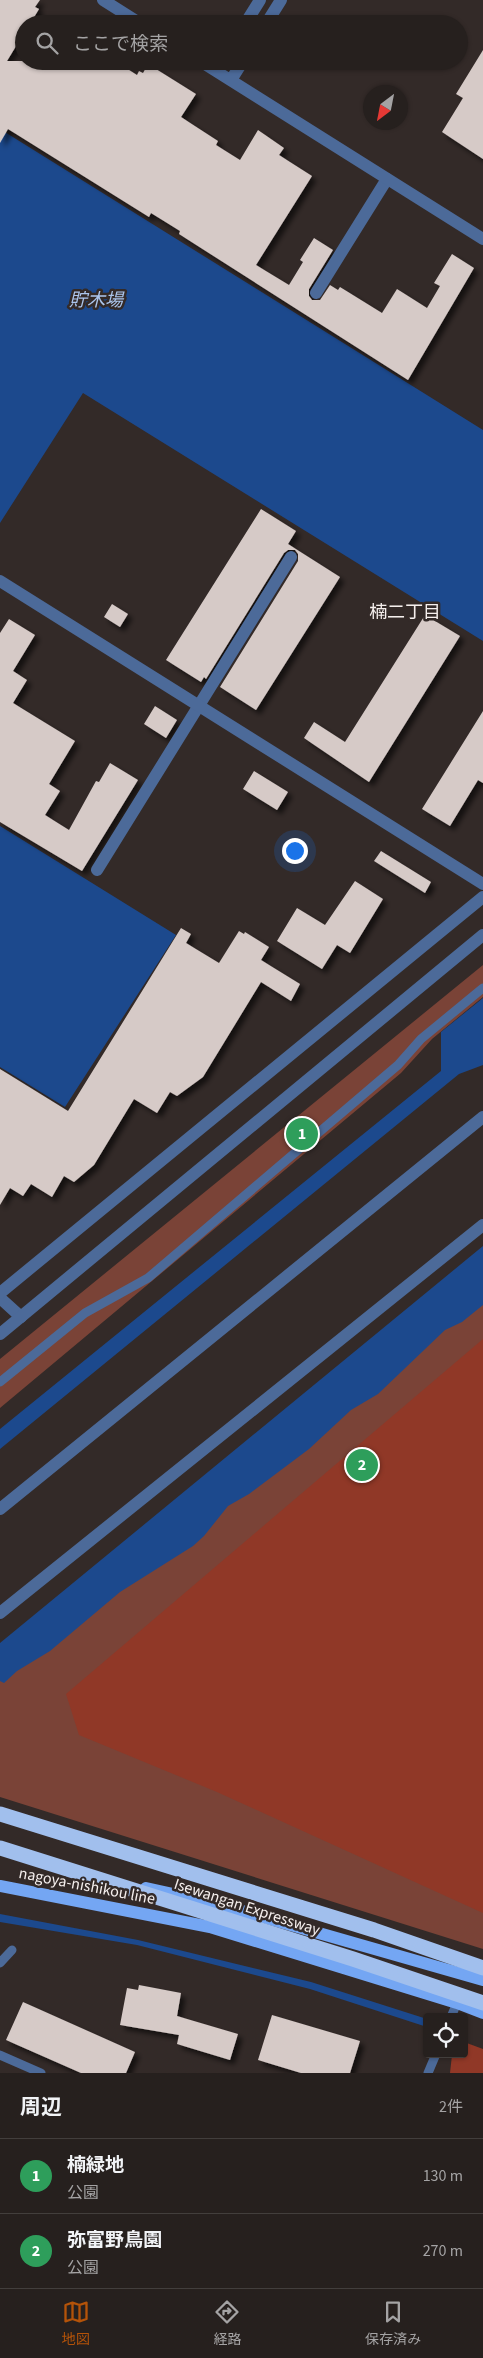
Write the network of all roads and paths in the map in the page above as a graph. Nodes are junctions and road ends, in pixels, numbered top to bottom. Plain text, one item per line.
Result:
1 (103, 0) edge
2 (260, 0) edge
3 (281, 0) edge
4 (127, 15) edge
5 (251, 15) edge
6 (272, 15) edge
7 (222, 70) edge
8 (237, 70) edge
9 (231, 80) junction
10 (387, 178) junction
11 (483, 239) edge
12 (316, 293) dead end
13 (291, 557) dead end
14 (0, 581) edge
15 (199, 706) junction
16 (97, 870) dead end
17 (483, 884) edge
18 (483, 896) edge
19 (483, 935) edge
20 (483, 988) edge
21 (483, 1117) edge
22 (483, 1226) edge
23 (0, 1293) edge
24 (0, 1298) edge
25 (21, 1317) junction
26 (0, 1334) edge
27 (0, 1382) edge
28 (0, 1509) edge
29 (0, 1613) edge
30 (0, 1814) edge
31 (0, 1848) edge
32 (0, 1856) edge
33 (0, 1886) edge
34 (12, 1950) dead end
35 (0, 1963) edge
36 (483, 1968) edge
37 (483, 1980) edge
38 (457, 2002) junction
39 (483, 2003) edge
40 (453, 2013) edge
41 (483, 2013) edge
42 (0, 2055) edge
43 (434, 2058) edge
44 (41, 2073) edge
45 (428, 2073) edge

1 - 4 street
2 - 5 street
3 - 6 street
7 - 9 street
8 - 9 street
9 - 10 street
10 - 11 street
10 - 12 street
13 - 15 street
14 - 15 street
15 - 16 street
15 - 17 street
18 - 23 street
19 - 25 street
20 - 27 lane
21 - 28 street
22 - 29 street
24 - 25 street
25 - 26 street
30 - 36 highway, Isewangan Expressway
31 - 39 highway, Isewangan Expressway, bridge
32 - 37 main road, nagoya-nishikou line
33 - 38 main road, nagoya-nishikou line
34 - 35 lane
38 - 40 lane
38 - 41 main road, nagoya-nishikou line
42 - 44 lane
43 - 45 lane

